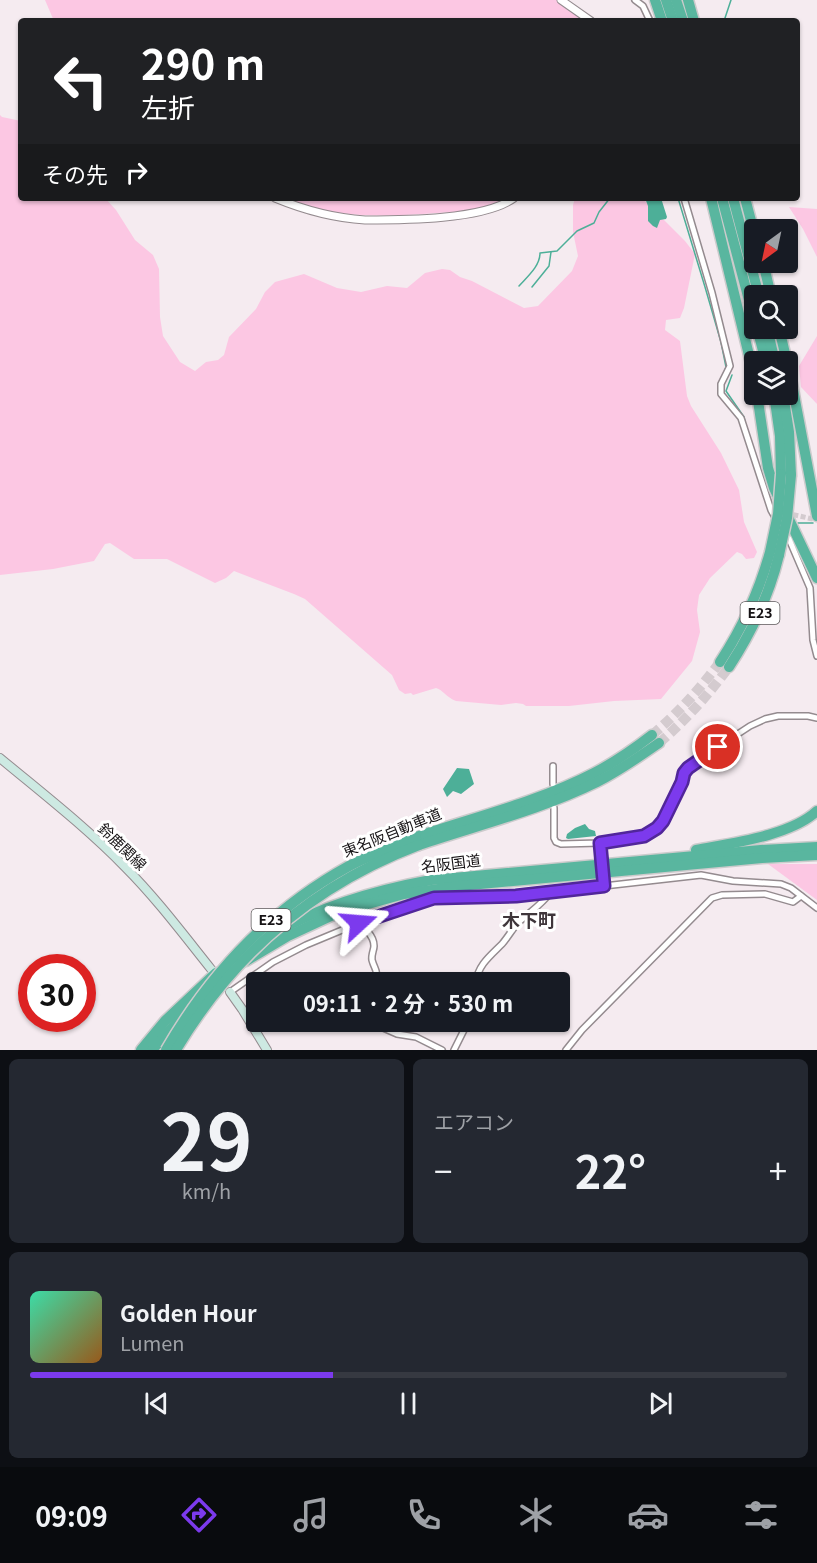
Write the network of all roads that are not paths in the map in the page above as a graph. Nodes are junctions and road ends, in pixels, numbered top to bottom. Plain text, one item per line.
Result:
1 (561, 0) edge
2 (635, 0) edge
3 (666, 0) edge
4 (676, 0) edge
5 (688, 0) edge
6 (648, 3) edge
7 (587, 18) edge
8 (650, 18) edge
9 (660, 18) edge
10 (672, 18) edge
11 (682, 18) edge
12 (693, 18) edge
13 (282, 201) edge
14 (509, 201) edge
15 (685, 201) edge
16 (712, 201) edge
17 (723, 201) edge
18 (734, 201) edge
19 (746, 201) edge
20 (751, 219) edge
21 (745, 285) edge
22 (756, 285) edge
23 (748, 351) edge
24 (759, 405) edge
25 (776, 405) edge
26 (785, 405) edge
27 (795, 405) edge
28 (786, 474) junction
29 (817, 516) edge
30 (817, 580) edge
31 (817, 656) edge
32 (724, 664) tunnel mouth
33 (817, 718) edge
34 (656, 739) tunnel mouth
35 (0, 758) edge
36 (553, 766) dead end
37 (553, 784) dead end
38 (554, 807) dead end
39 (817, 811) edge
40 (417, 841) junction
41 (600, 844) junction
42 (817, 847) edge
43 (817, 856) edge
44 (637, 861) junction
45 (604, 884) junction
46 (550, 892) junction
47 (801, 896) junction
48 (817, 908) edge
49 (350, 917) dead end
50 (359, 923) junction
51 (211, 969) dead end
52 (377, 972) edge
53 (478, 972) edge
54 (230, 992) joint
55 (392, 1032) edge
56 (463, 1032) edge
57 (141, 1050) edge
58 (152, 1050) edge
59 (166, 1050) edge
60 (176, 1050) edge
61 (267, 1050) edge
62 (442, 1050) edge
63 (454, 1050) edge
64 (566, 1050) edge

1 - 7 street
2 - 6 street
3 - 10 highway
4 - 11 highway
5 - 12 highway
6 - 8 street
6 - 9 highway
13 - 14 street
15 - 31 street
16 - 23 highway
17 - 21 highway
18 - 22 highway
19 - 20 highway
24 - 30 highway
25 - 28 highway, E23
26 - 28 highway, E23
27 - 29 highway
28 - 32 highway, E23, bridge
33 - 41 street
34 - 40 highway, 東名阪自動車道 / E23
35 - 51 main road, 鈴鹿関線
36 - 37 street
38 - 41 street
39 - 44 highway
40 - 59 highway, 東名阪自動車道 / E23, bridge
40 - 60 highway, 東名阪自動車道 / E23, bridge
41 - 45 street, bridge
42 - 44 highway, 名阪国道
43 - 58 highway, 名阪国道
44 - 57 highway, 名阪国道
45 - 46 street
45 - 47 street
46 - 50 street
46 - 53 street
47 - 48 street
47 - 64 street
49 - 50 street
50 - 52 street
50 - 54 street
54 - 61 main road
55 - 62 street
56 - 63 street

